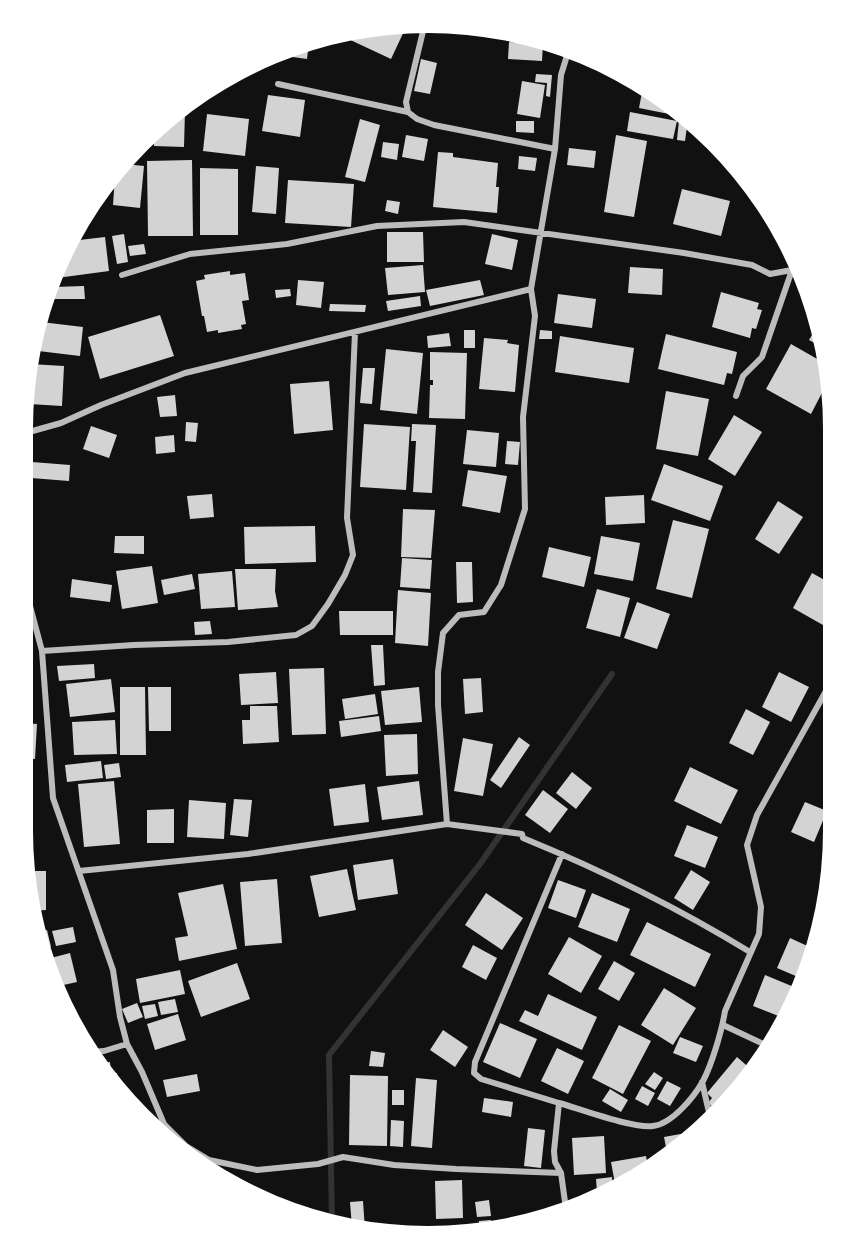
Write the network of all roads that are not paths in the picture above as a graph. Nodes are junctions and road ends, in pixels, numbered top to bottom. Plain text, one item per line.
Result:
1 (423, 33) edge
2 (566, 58) edge
3 (278, 84) dead end
4 (408, 112) junction
5 (555, 149) junction
6 (541, 233) junction
7 (791, 272) edge
8 (122, 275) dead end
9 (793, 278) edge
10 (531, 289) junction
11 (355, 332) junction
12 (736, 396) dead end
13 (33, 431) edge
14 (33, 617) edge
15 (42, 651) junction
16 (823, 696) edge
17 (447, 824) junction
18 (562, 854) junction
19 (79, 871) junction
20 (750, 952) junction
21 (723, 1025) junction
22 (761, 1043) edge
23 (127, 1044) junction
24 (101, 1051) edge
25 (702, 1082) junction
26 (559, 1103) junction
27 (708, 1109) edge
28 (168, 1128) edge
29 (211, 1160) edge
30 (561, 1173) junction
31 (565, 1201) edge

1 - 4 street
2 - 5 street
3 - 4 street
4 - 5 street
5 - 6 street
6 - 7 street
6 - 8 street
6 - 10 street
9 - 12 street
10 - 11 street
10 - 17 street
11 - 13 street
11 - 15 street
14 - 15 street
15 - 19 street
16 - 20 street
17 - 18 street
17 - 19 street
18 - 20 street
18 - 26 street
19 - 23 street
20 - 21 street
21 - 22 street
21 - 25 street
23 - 24 street
23 - 28 street
25 - 26 street
25 - 27 street
26 - 30 street
29 - 30 street
30 - 31 street

